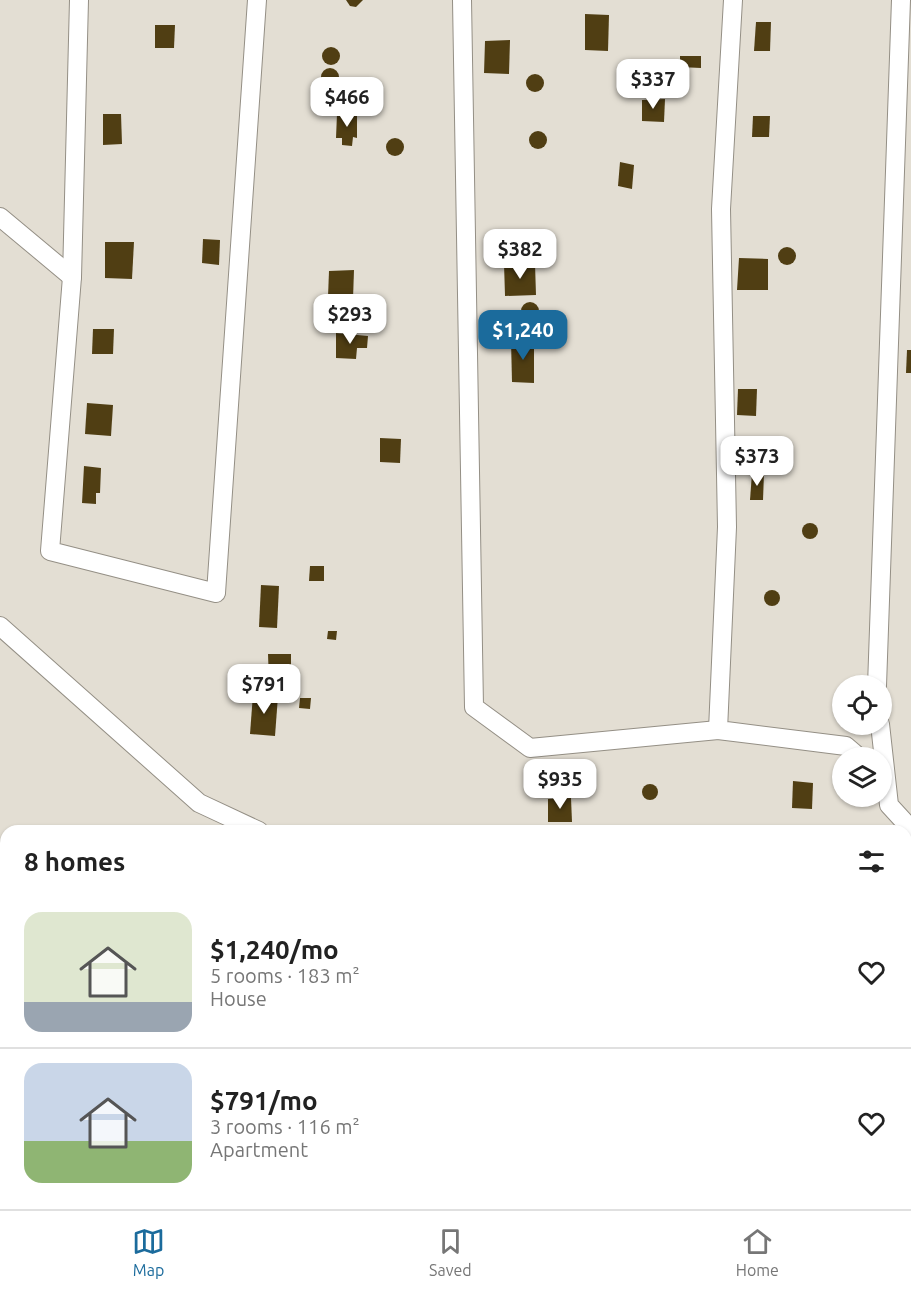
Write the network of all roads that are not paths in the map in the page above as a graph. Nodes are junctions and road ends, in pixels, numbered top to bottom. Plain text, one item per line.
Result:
1 (79, 0) edge
2 (257, 0) edge
3 (462, 0) edge
4 (733, 0) edge
5 (901, 0) edge
6 (0, 218) edge
7 (72, 277) junction
8 (0, 626) edge
9 (877, 675) edge
10 (718, 730) junction
11 (847, 747) edge
12 (891, 807) edge
13 (246, 825) edge
14 (907, 825) edge

1 - 7 street
2 - 7 street
3 - 10 street
4 - 10 street
5 - 9 street
6 - 7 street
8 - 13 street
10 - 11 street
12 - 14 street

